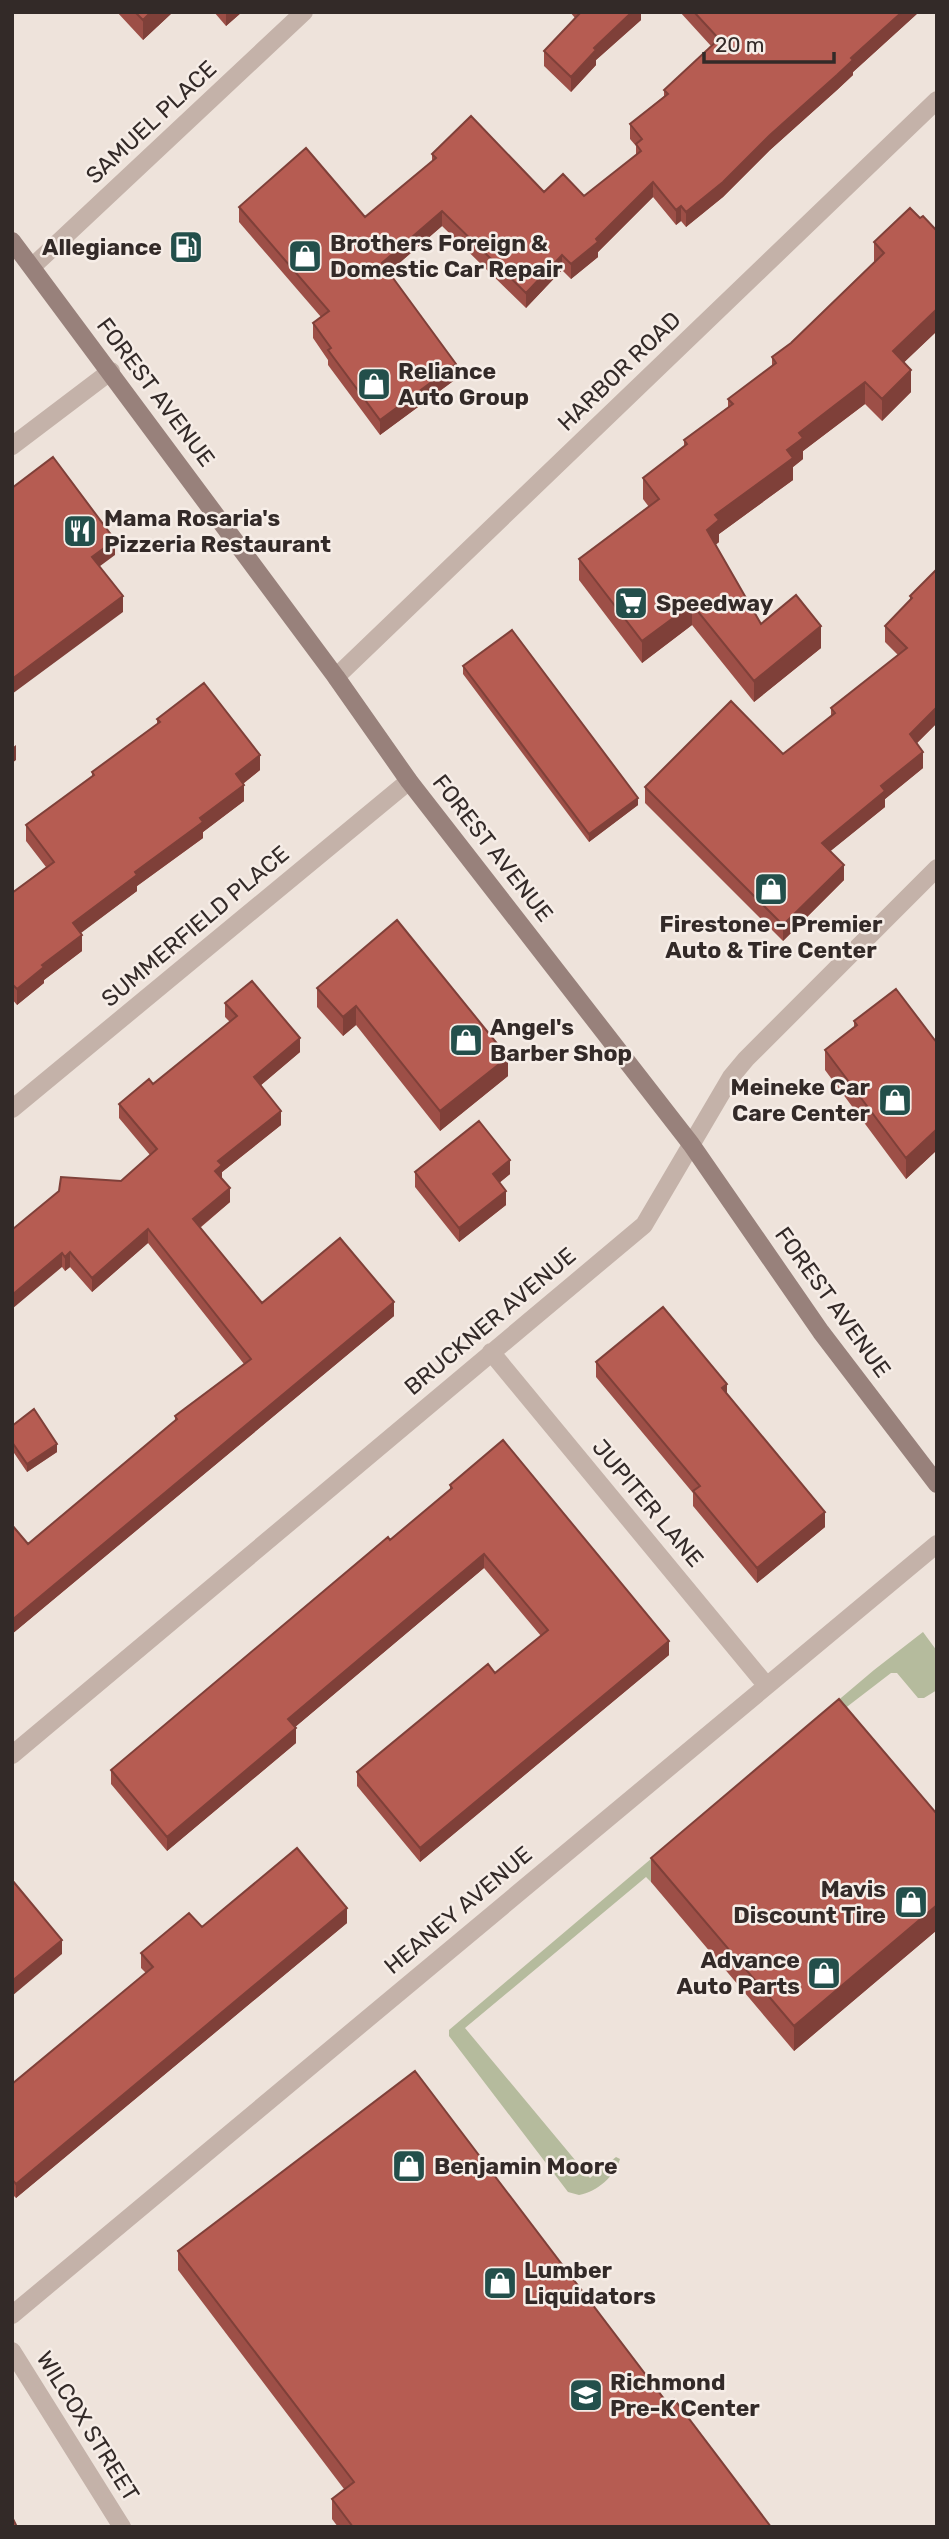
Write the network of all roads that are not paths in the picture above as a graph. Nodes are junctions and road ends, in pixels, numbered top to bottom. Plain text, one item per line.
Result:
1 (304, 12) edge
2 (937, 100) edge
3 (12, 241) edge
4 (32, 267) junction
5 (111, 371) junction
6 (12, 446) edge
7 (336, 677) junction
8 (409, 780) junction
9 (937, 868) edge
10 (12, 1109) edge
11 (691, 1144) junction
12 (491, 1352) junction
13 (937, 1484) edge
14 (937, 1544) edge
15 (766, 1685) junction
16 (12, 1755) edge
17 (12, 2315) edge
18 (12, 2351) edge
19 (121, 2527) edge

1 - 4 street, SAMUEL PLACE
2 - 7 street, HARBOR ROAD
3 - 4 main road, FOREST AVENUE
4 - 5 main road, FOREST AVENUE
5 - 6 street
5 - 7 main road, FOREST AVENUE
7 - 8 main road, FOREST AVENUE
8 - 10 street, SUMMERFIELD PLACE
8 - 11 main road, FOREST AVENUE
9 - 11 street, BRUCKNER AVENUE
11 - 12 street, BRUCKNER AVENUE
11 - 13 main road, FOREST AVENUE
12 - 15 street, JUPITER LANE
12 - 16 street, BRUCKNER AVENUE
14 - 15 street, HEANEY AVENUE
15 - 17 street, HEANEY AVENUE
18 - 19 street, WILCOX STREET

